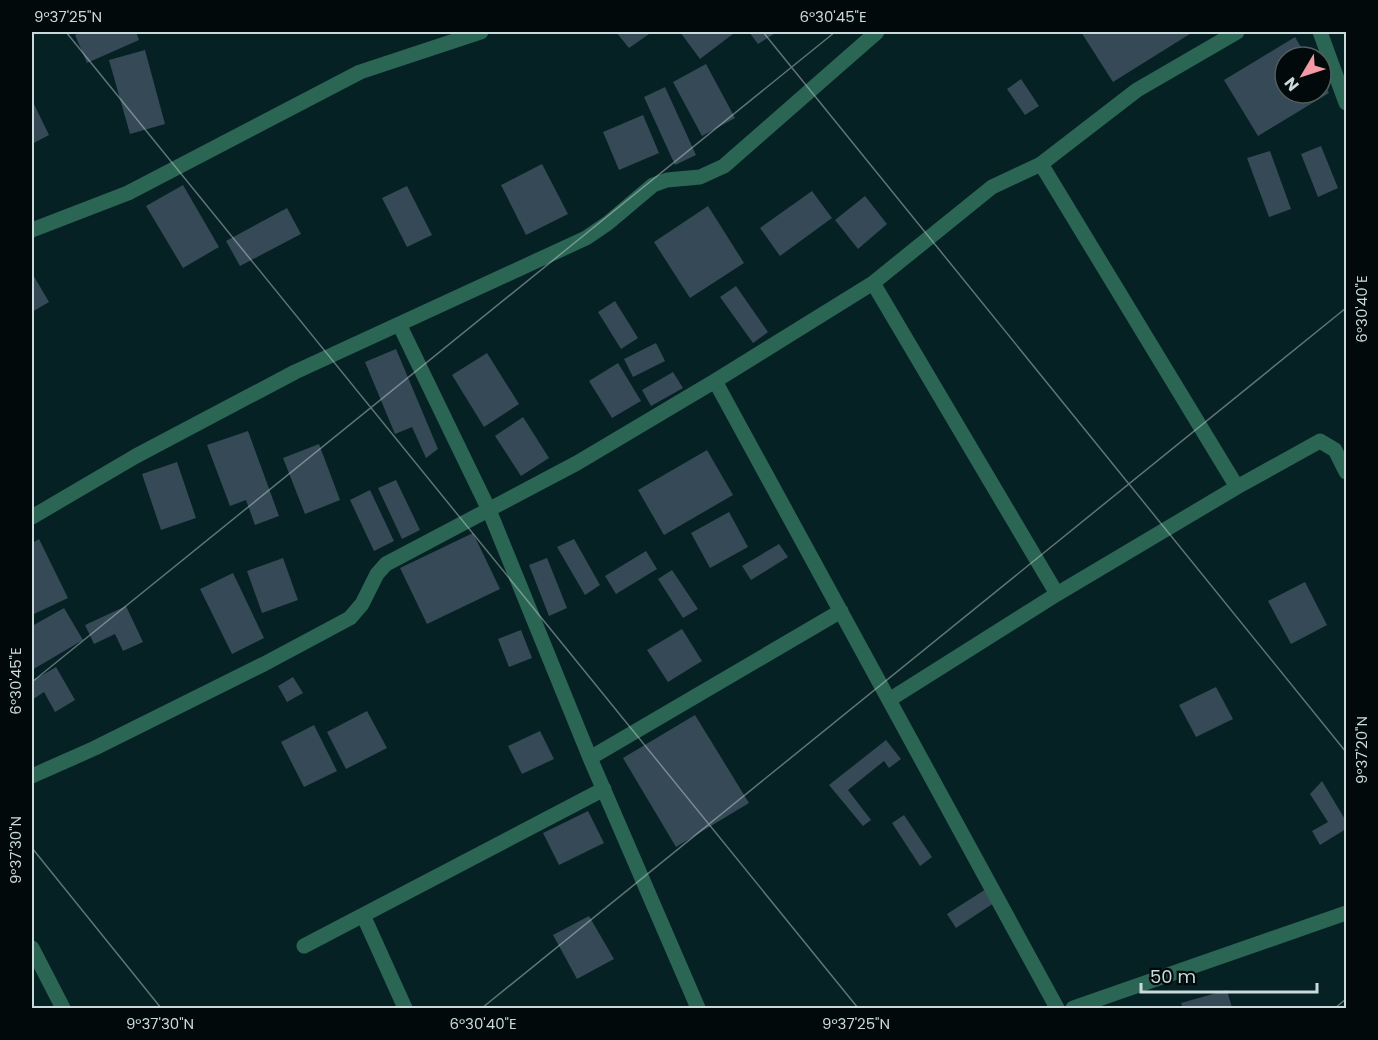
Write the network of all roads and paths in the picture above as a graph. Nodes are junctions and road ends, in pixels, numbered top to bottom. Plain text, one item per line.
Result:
1 (482, 32) edge
2 (877, 32) edge
3 (1237, 32) edge
4 (1320, 32) edge
5 (1347, 103) edge
6 (1041, 164) junction
7 (32, 230) edge
8 (873, 283) junction
9 (399, 324) junction
10 (715, 381) junction
11 (1341, 447) edge
12 (1347, 472) edge
13 (1237, 486) junction
14 (489, 510) junction
15 (32, 517) edge
16 (1057, 594) junction
17 (841, 611) junction
18 (889, 700) junction
19 (590, 758) junction
20 (32, 776) edge
21 (604, 789) junction
22 (1347, 913) edge
23 (363, 915) junction
24 (304, 946) dead end
25 (32, 948) edge
26 (63, 1008) edge
27 (405, 1008) edge
28 (698, 1008) edge
29 (1057, 1008) edge
30 (1073, 1008) edge

1 - 7 street
2 - 9 street
3 - 6 street
4 - 5 street
6 - 8 street
6 - 13 street
8 - 10 street
8 - 16 street
9 - 14 street
9 - 15 street
10 - 14 street
10 - 17 street
11 - 12 street
11 - 13 street
13 - 16 street
14 - 19 street
14 - 20 street
16 - 18 street
17 - 18 street
17 - 19 street
18 - 29 street
19 - 21 street
21 - 23 street
21 - 28 street
22 - 30 street
23 - 24 street
23 - 27 street
25 - 26 street

